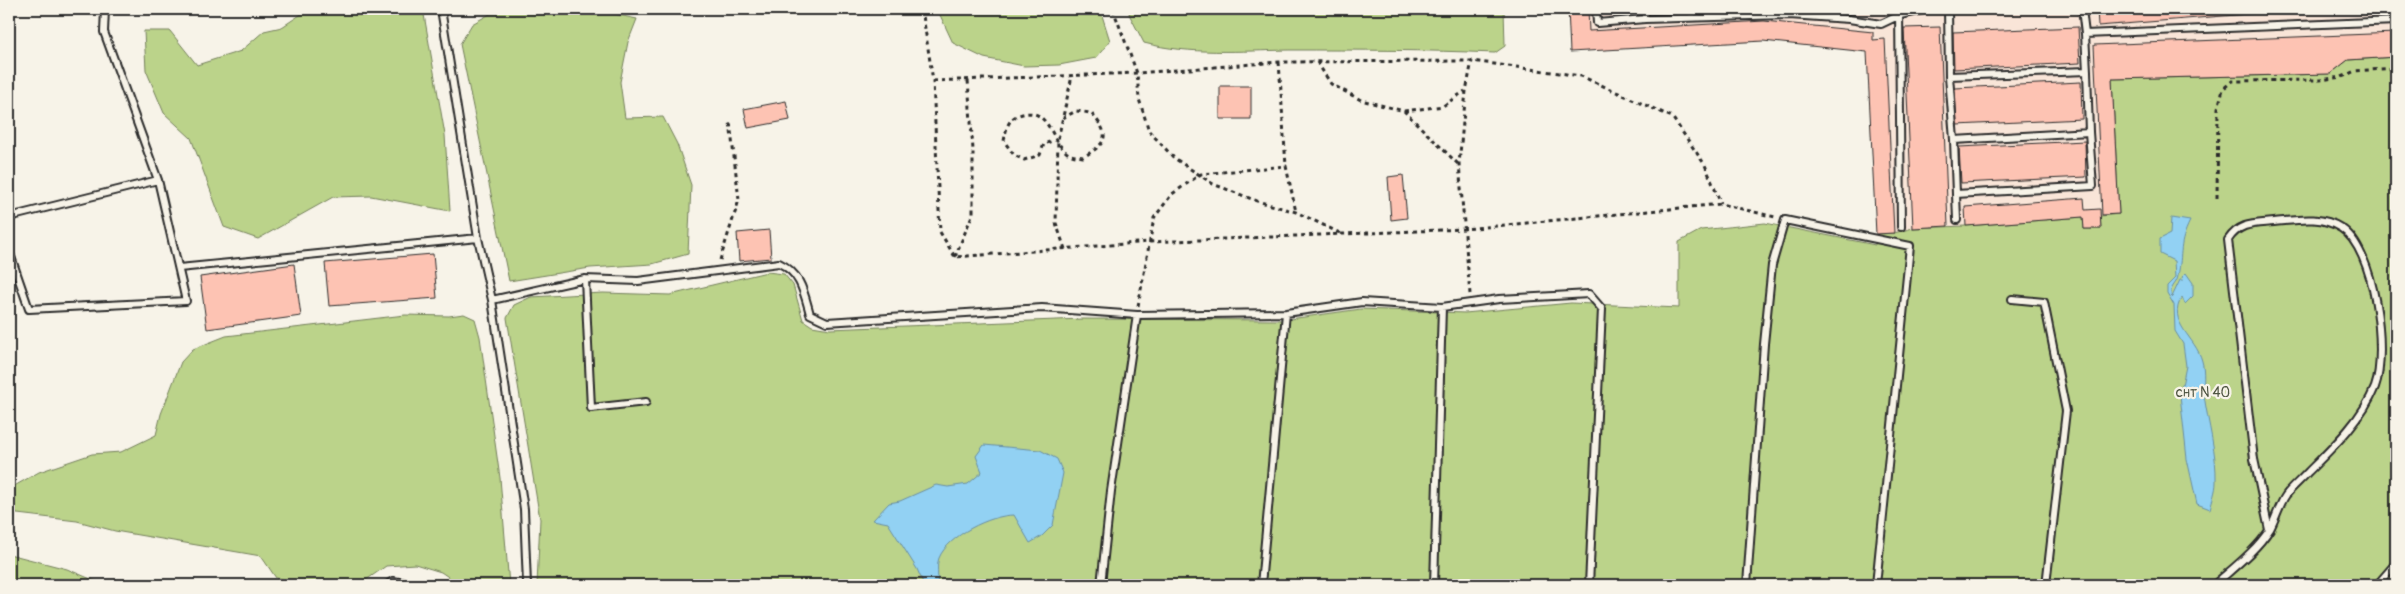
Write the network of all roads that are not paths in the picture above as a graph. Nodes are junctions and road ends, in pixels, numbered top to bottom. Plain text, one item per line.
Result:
1 (105, 9) edge
2 (441, 9) edge
3 (1596, 9) edge
4 (1645, 9) edge
5 (1692, 9) edge
6 (1928, 9) edge
7 (1948, 9) edge
8 (2082, 9) edge
9 (1741, 12) edge
10 (1789, 12) edge
11 (1899, 12) edge
12 (1692, 17) junction
13 (1645, 19) junction
14 (2396, 22) edge
15 (2085, 34) junction
16 (2087, 71) junction
17 (1949, 76) junction
18 (2089, 132) junction
19 (1954, 140) junction
20 (158, 180) junction
21 (1956, 194) junction
22 (9, 218) edge
23 (1957, 220) dead end
24 (1902, 227) dead end
25 (478, 238) junction
26 (9, 251) edge
27 (179, 268) junction
28 (585, 279) junction
29 (2012, 299) dead end
30 (492, 300) junction
31 (1442, 307) junction
32 (1286, 314) junction
33 (1137, 315) junction
34 (646, 402) dead end
35 (2269, 530) junction
36 (2396, 563) edge
37 (387, 585) edge
38 (417, 585) edge
39 (527, 585) edge
40 (1101, 585) edge
41 (1261, 585) edge
42 (1434, 585) edge
43 (1589, 585) edge
44 (1747, 585) edge
45 (1876, 585) edge
46 (2046, 585) edge
47 (2214, 585) edge
48 (2377, 585) edge

1 - 20 lane
2 - 25 lane
3 - 13 lane
4 - 13 lane
5 - 12 lane
6 - 11 lane
7 - 17 lane
8 - 15 lane
9 - 10 lane
9 - 12 lane
10 - 11 lane
11 - 24 lane
12 - 13 lane
14 - 15 lane
15 - 16 lane
16 - 17 lane
16 - 18 lane
17 - 19 lane
18 - 19 lane
18 - 21 lane
19 - 21 lane
20 - 22 lane
20 - 27 lane
21 - 23 lane
25 - 27 lane
25 - 30 lane
26 - 27 lane
28 - 30 lane
28 - 33 lane
28 - 34 lane
29 - 46 lane
30 - 39 lane
31 - 32 lane
31 - 42 lane
31 - 43 lane
32 - 33 lane
32 - 41 lane
33 - 40 lane
35 - 35 lane
35 - 47 lane
36 - 48 lane
37 - 38 lane
44 - 45 lane

